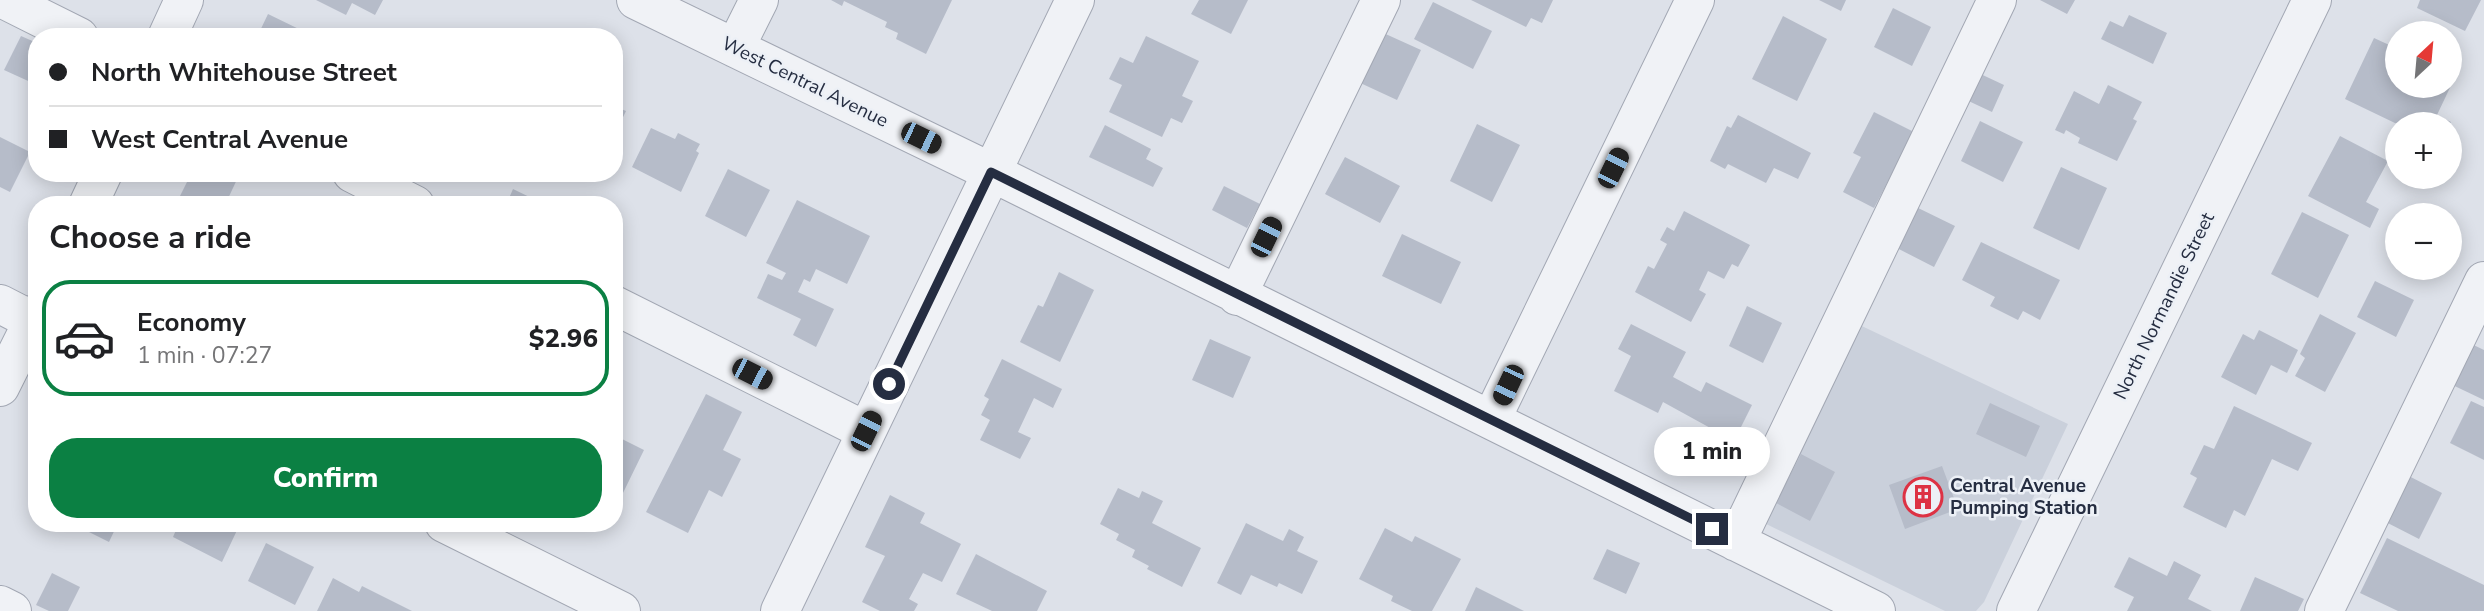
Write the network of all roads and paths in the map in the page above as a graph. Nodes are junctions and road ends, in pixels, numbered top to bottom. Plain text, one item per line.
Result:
1 (5, 0) edge
2 (184, 0) edge
3 (636, 0) edge
4 (759, 0) edge
5 (1074, 0) edge
6 (1381, 0) edge
7 (1695, 0) edge
8 (1997, 0) edge
9 (2312, 0) edge
10 (61, 28) edge
11 (171, 28) edge
12 (735, 48) junction
13 (991, 172) junction
14 (370, 182) edge
15 (397, 196) edge
16 (2484, 281) edge
17 (1237, 296) junction
18 (623, 310) edge
19 (27, 315) edge
20 (0, 387) edge
21 (1492, 420) junction
22 (866, 431) junction
23 (462, 532) edge
24 (1736, 541) junction
25 (0, 605) edge
26 (12, 611) edge
27 (621, 611) edge
28 (780, 611) edge
29 (1876, 611) edge
30 (2016, 611) edge
31 (2324, 611) edge

1 - 10 street
2 - 11 street
3 - 12 street, West Central Avenue
4 - 12 street
5 - 13 street
6 - 17 street
7 - 21 street
8 - 24 street
9 - 30 street, North Normandie Street
12 - 13 street, West Central Avenue
13 - 17 street, West Central Avenue
13 - 22 street
14 - 15 street
16 - 31 street
17 - 21 street, West Central Avenue
18 - 22 street
19 - 20 street
21 - 24 street, West Central Avenue
22 - 28 street
23 - 27 street
24 - 29 street, West Central Avenue
25 - 26 street

